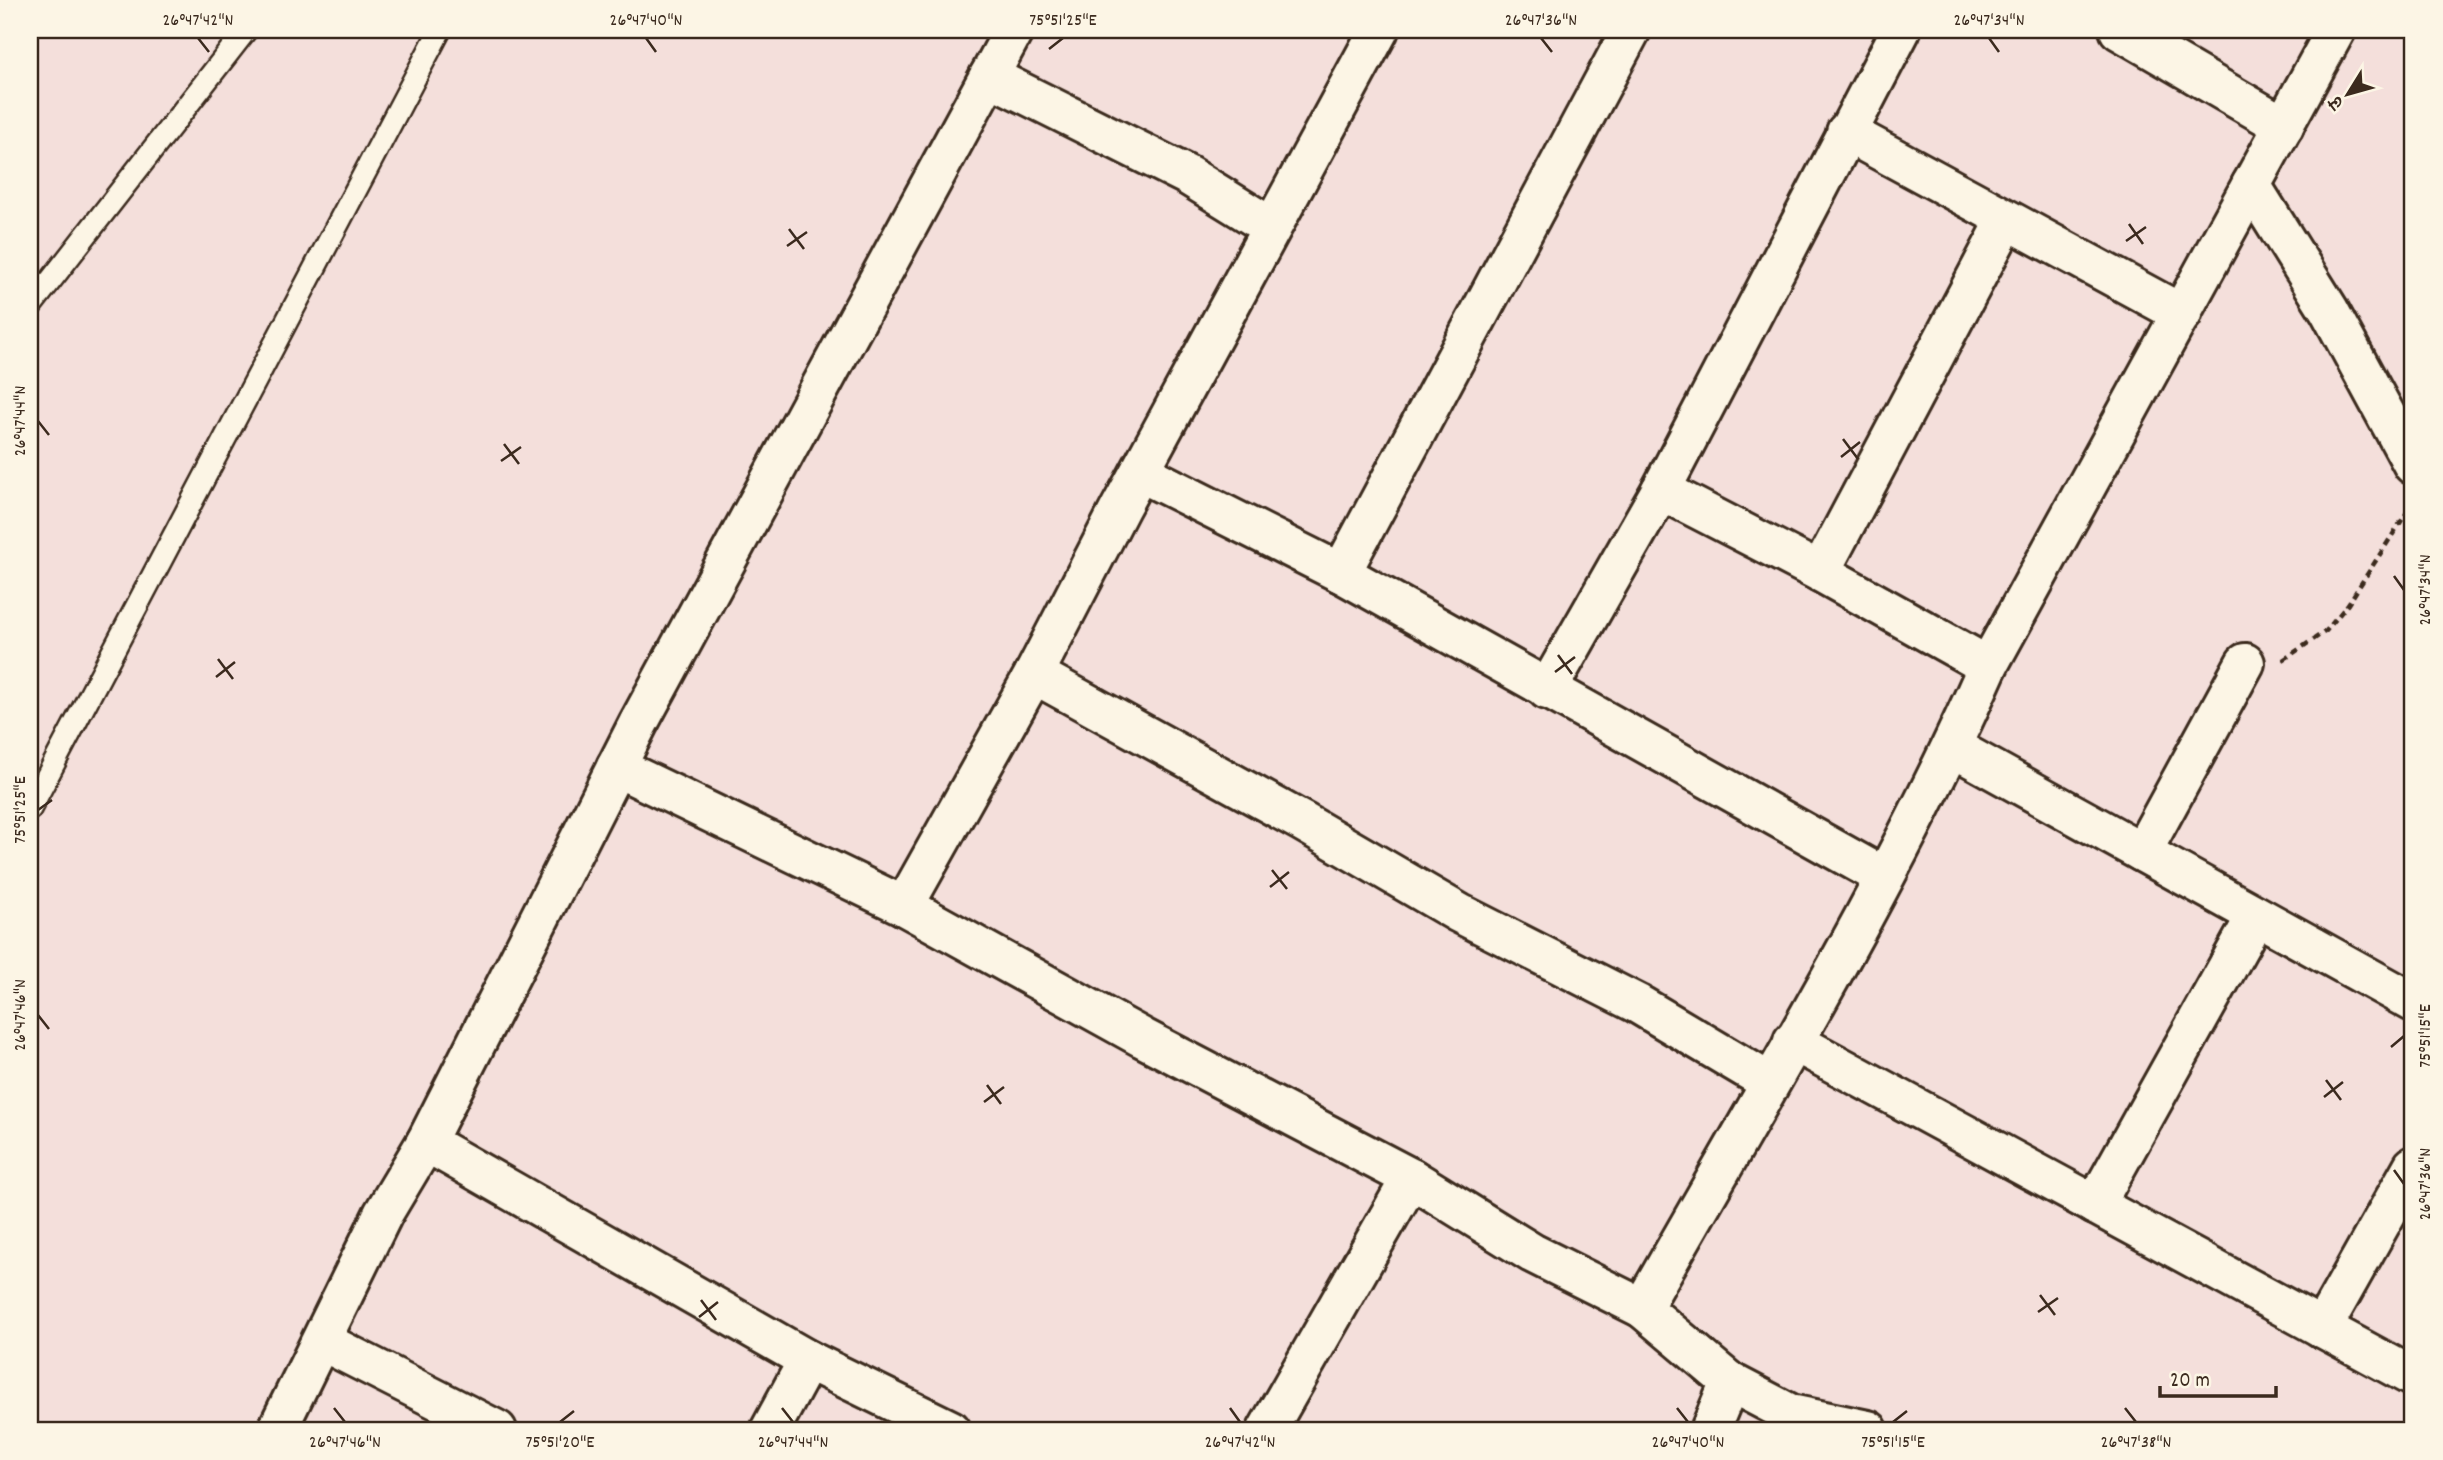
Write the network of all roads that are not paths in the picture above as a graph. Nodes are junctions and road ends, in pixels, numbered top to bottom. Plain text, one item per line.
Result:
1 (246, 30) edge
2 (440, 30) edge
3 (1014, 30) edge
4 (1379, 30) edge
5 (1631, 30) edge
6 (1901, 30) edge
7 (2119, 30) edge
8 (2336, 30) edge
9 (989, 76) junction
10 (2284, 126) junction
11 (1846, 132) junction
12 (2251, 185) junction
13 (2006, 221) junction
14 (1271, 227) junction
15 (30, 307) edge
16 (2182, 314) junction
17 (2413, 465) edge
18 (1139, 472) junction
19 (1661, 490) junction
20 (1820, 572) junction
21 (1341, 573) junction
22 (2245, 663) road end
23 (1988, 666) junction
24 (1034, 674) junction
25 (1546, 690) junction
26 (1952, 747) junction
27 (616, 767) junction
28 (30, 808) edge
29 (2143, 852) junction
30 (1884, 877) junction
31 (904, 906) junction
32 (2256, 915) junction
33 (2413, 1002) edge
34 (1793, 1041) junction
35 (1769, 1082) junction
36 (426, 1142) junction
37 (2413, 1166) edge
38 (1410, 1178) junction
39 (2095, 1205) junction
40 (1642, 1308) junction
41 (2322, 1328) junction
42 (322, 1341) junction
43 (808, 1360) junction
44 (2413, 1377) edge
45 (1730, 1382) junction
46 (277, 1430) edge
47 (497, 1430) edge
48 (770, 1430) edge
49 (951, 1430) edge
50 (1266, 1430) edge
51 (1710, 1430) edge
52 (1868, 1430) edge

1 - 15 lane
2 - 28 lane
3 - 9 street
4 - 14 street
5 - 21 street
6 - 11 street
7 - 10 street
8 - 10 street
9 - 14 street
9 - 27 street
10 - 12 street
11 - 13 street
11 - 19 street
12 - 16 street
12 - 17 street
13 - 16 street
13 - 20 street
14 - 18 street
16 - 23 street
18 - 21 street
18 - 24 street
19 - 20 street
19 - 25 street
20 - 23 street
21 - 25 street
22 - 29 street
23 - 26 street
24 - 31 street
24 - 35 street
25 - 30 street
26 - 29 street
26 - 30 street
27 - 31 street
27 - 36 street
29 - 32 street
30 - 34 street
31 - 38 street
32 - 33 street
32 - 39 street
34 - 35 street
34 - 39 street
35 - 40 street
36 - 42 street
36 - 43 street
37 - 41 street
38 - 40 street
38 - 50 street
39 - 41 street
40 - 45 street
41 - 44 street
42 - 46 street
42 - 47 street
43 - 48 street
43 - 49 street
45 - 51 street
45 - 52 street

